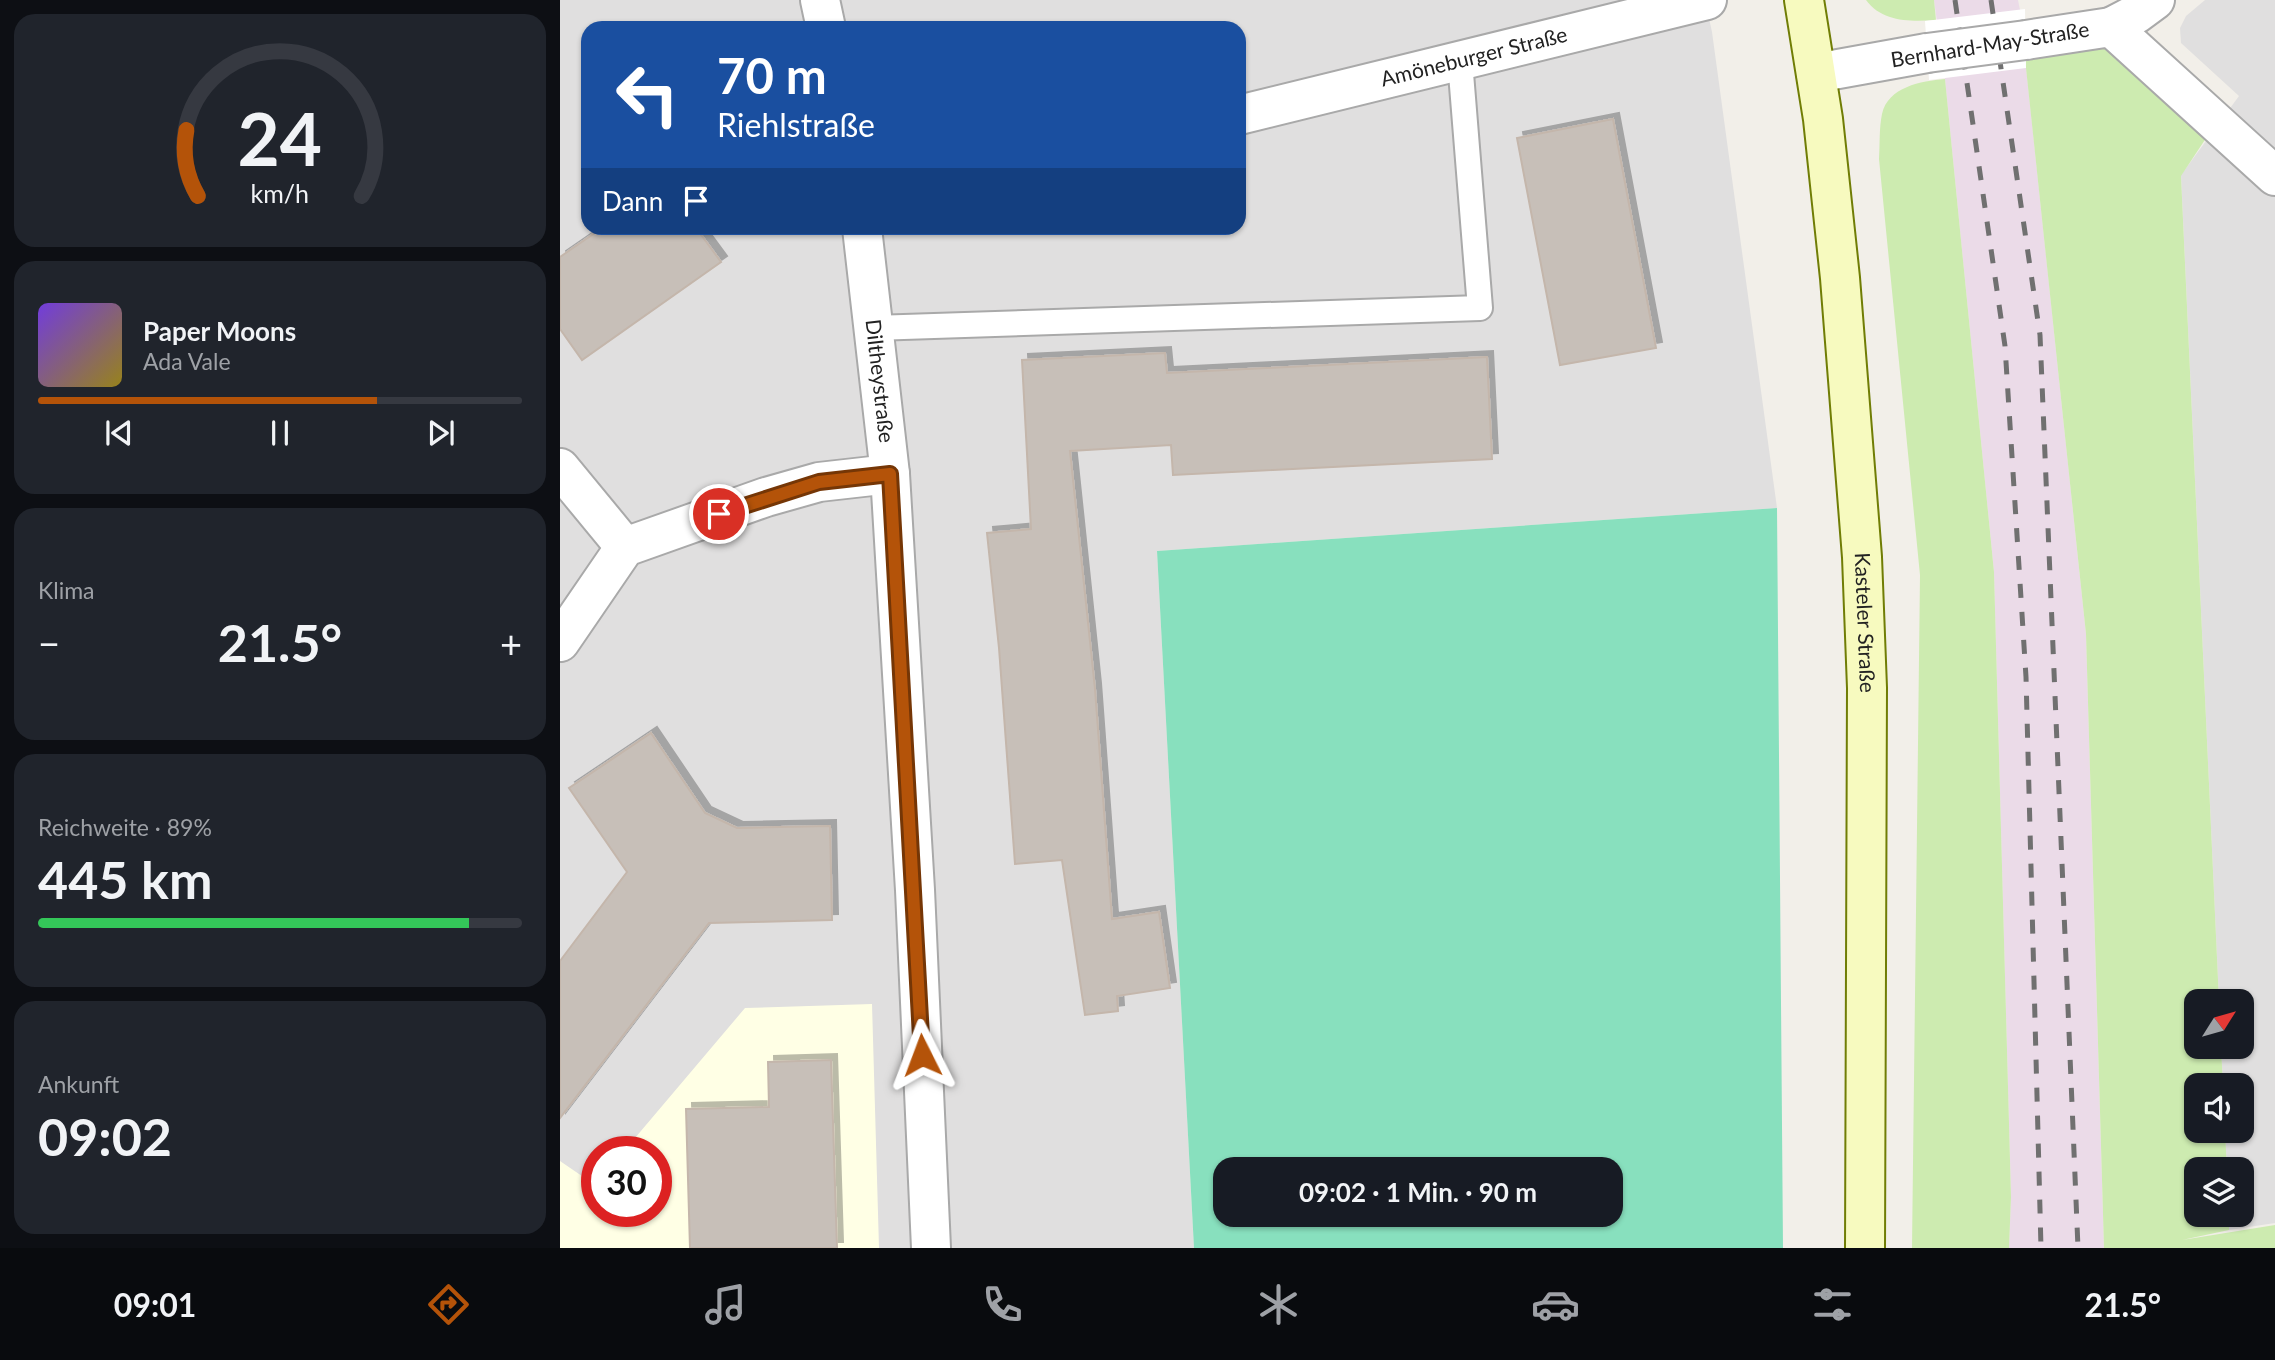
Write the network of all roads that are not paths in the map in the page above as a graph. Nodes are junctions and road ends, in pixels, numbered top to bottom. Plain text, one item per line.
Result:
1 (820, 0) edge
2 (1707, 0) edge
3 (1804, 0) edge
4 (2155, 0) edge
5 (824, 21) edge
6 (2111, 27) junction
7 (1460, 61) junction
8 (1816, 74) junction
9 (1246, 113) edge
10 (2275, 176) edge
11 (863, 235) edge
12 (873, 328) junction
13 (560, 468) edge
14 (890, 474) junction
15 (625, 547) junction
16 (560, 642) edge
17 (931, 1248) edge
18 (1865, 1248) edge

1 - 5 street
2 - 7 street, Amöneburger Straße
3 - 8 main road, Kasteler Straße
4 - 6 street
6 - 8 street, Bernhard-May-Straße, bridge
6 - 10 street, Bernhard-May-Straße
7 - 9 street, Amöneburger Straße
7 - 12 lane
8 - 18 main road, Kasteler Straße
11 - 12 street, Diltheystraße
12 - 14 street, Diltheystraße
13 - 15 street
14 - 15 street
14 - 17 street, Diltheystraße
15 - 16 street

